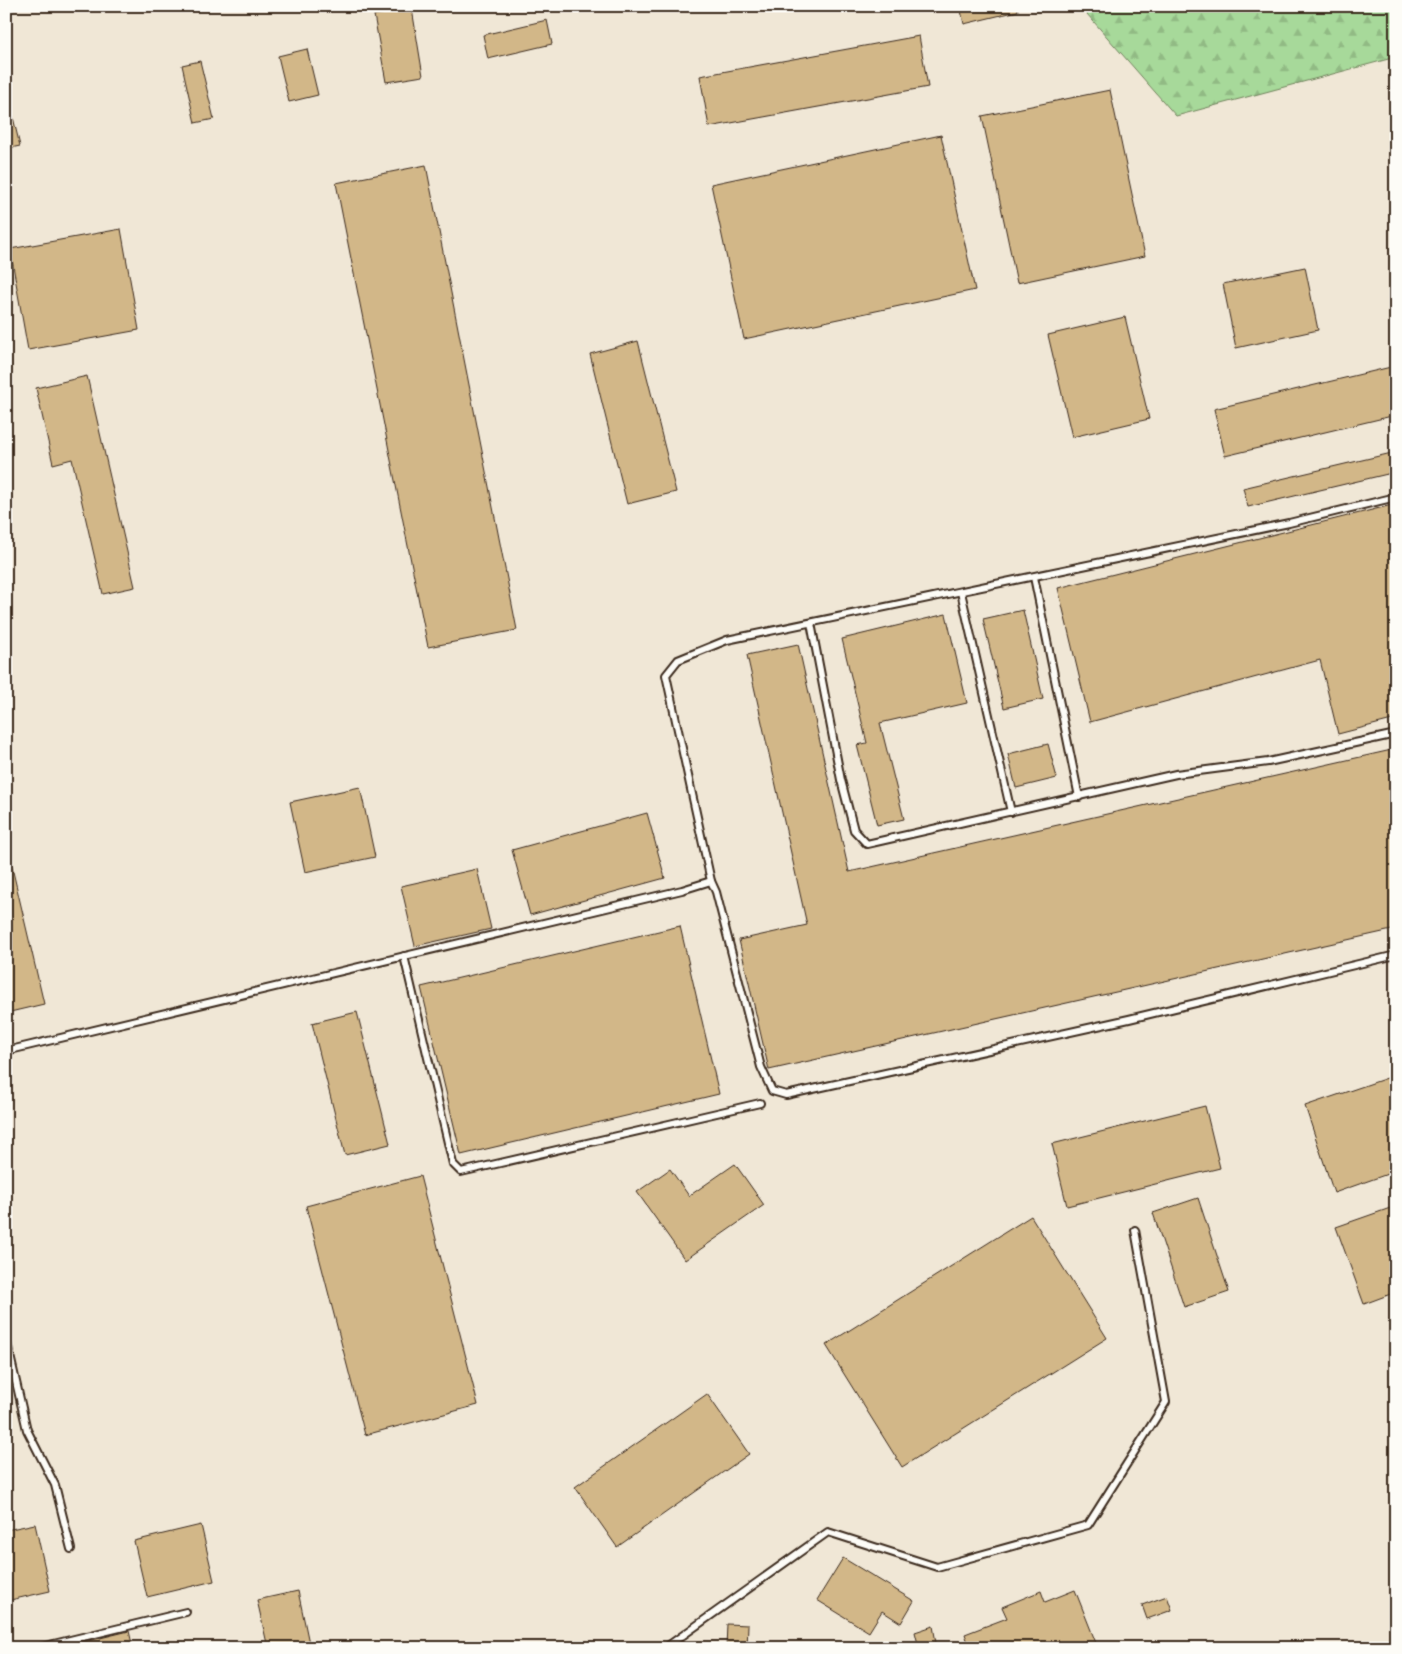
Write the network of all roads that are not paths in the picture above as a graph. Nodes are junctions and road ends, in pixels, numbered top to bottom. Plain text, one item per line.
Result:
1 (1396, 497) edge
2 (1034, 577) junction
3 (961, 592) junction
4 (811, 624) junction
5 (1396, 734) edge
6 (1079, 797) junction
7 (1011, 812) junction
8 (711, 881) junction
9 (1396, 955) edge
10 (404, 956) junction
11 (6, 1051) edge
12 (760, 1102) dead end
13 (1135, 1230) dead end
14 (6, 1338) edge
15 (71, 1549) dead end
16 (186, 1612) dead end
17 (37, 1648) edge
18 (665, 1648) edge

1 - 2 lane
2 - 3 lane
2 - 6 lane
3 - 4 lane
3 - 7 lane
4 - 7 lane
4 - 8 lane
5 - 6 lane
6 - 7 lane
8 - 9 lane
8 - 10 lane
10 - 11 lane
10 - 12 lane
13 - 18 lane
14 - 15 lane
16 - 17 lane

